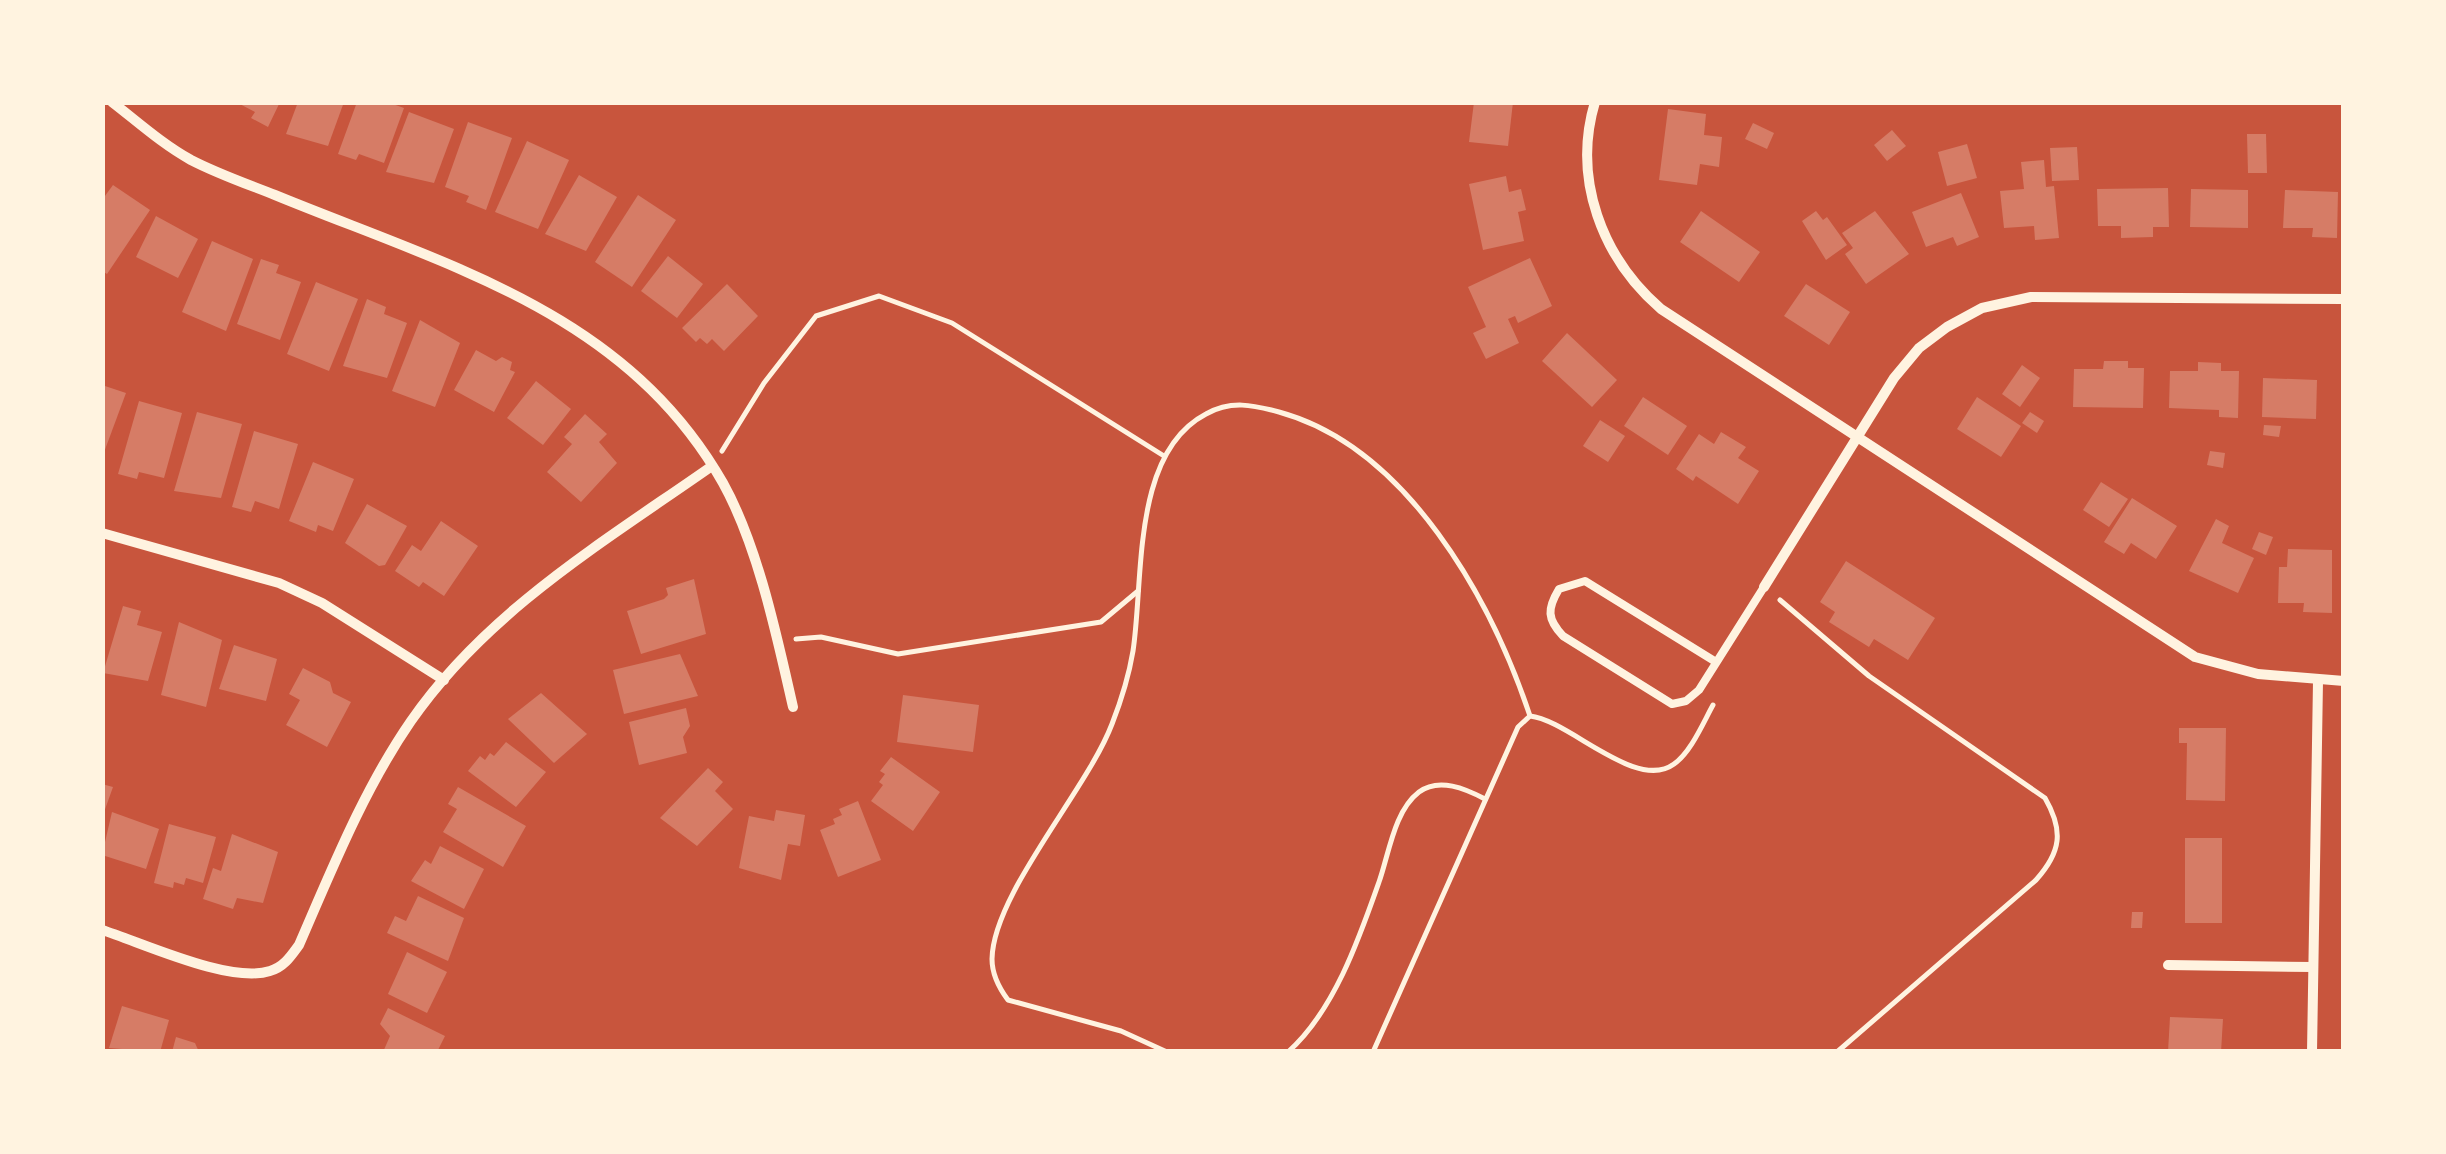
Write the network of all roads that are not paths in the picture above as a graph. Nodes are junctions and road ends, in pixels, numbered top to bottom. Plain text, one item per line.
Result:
1 (112, 102) edge
2 (1594, 102) edge
3 (2344, 298) edge
4 (1856, 439) junction
5 (712, 466) junction
6 (102, 533) edge
7 (1764, 586) joint
8 (1716, 662) junction
9 (444, 680) junction
10 (2318, 681) junction
11 (2344, 681) edge
12 (793, 707) dead end
13 (102, 930) edge
14 (2168, 965) dead end
15 (2313, 967) junction
16 (2312, 1052) edge

1 - 5 street
2 - 4 street
3 - 4 street
4 - 7 street
4 - 10 street
5 - 9 street
5 - 12 street
6 - 9 street
7 - 8 lane
8 - 8 lane
9 - 13 street
10 - 11 street
10 - 15 street
14 - 15 street
15 - 16 street

